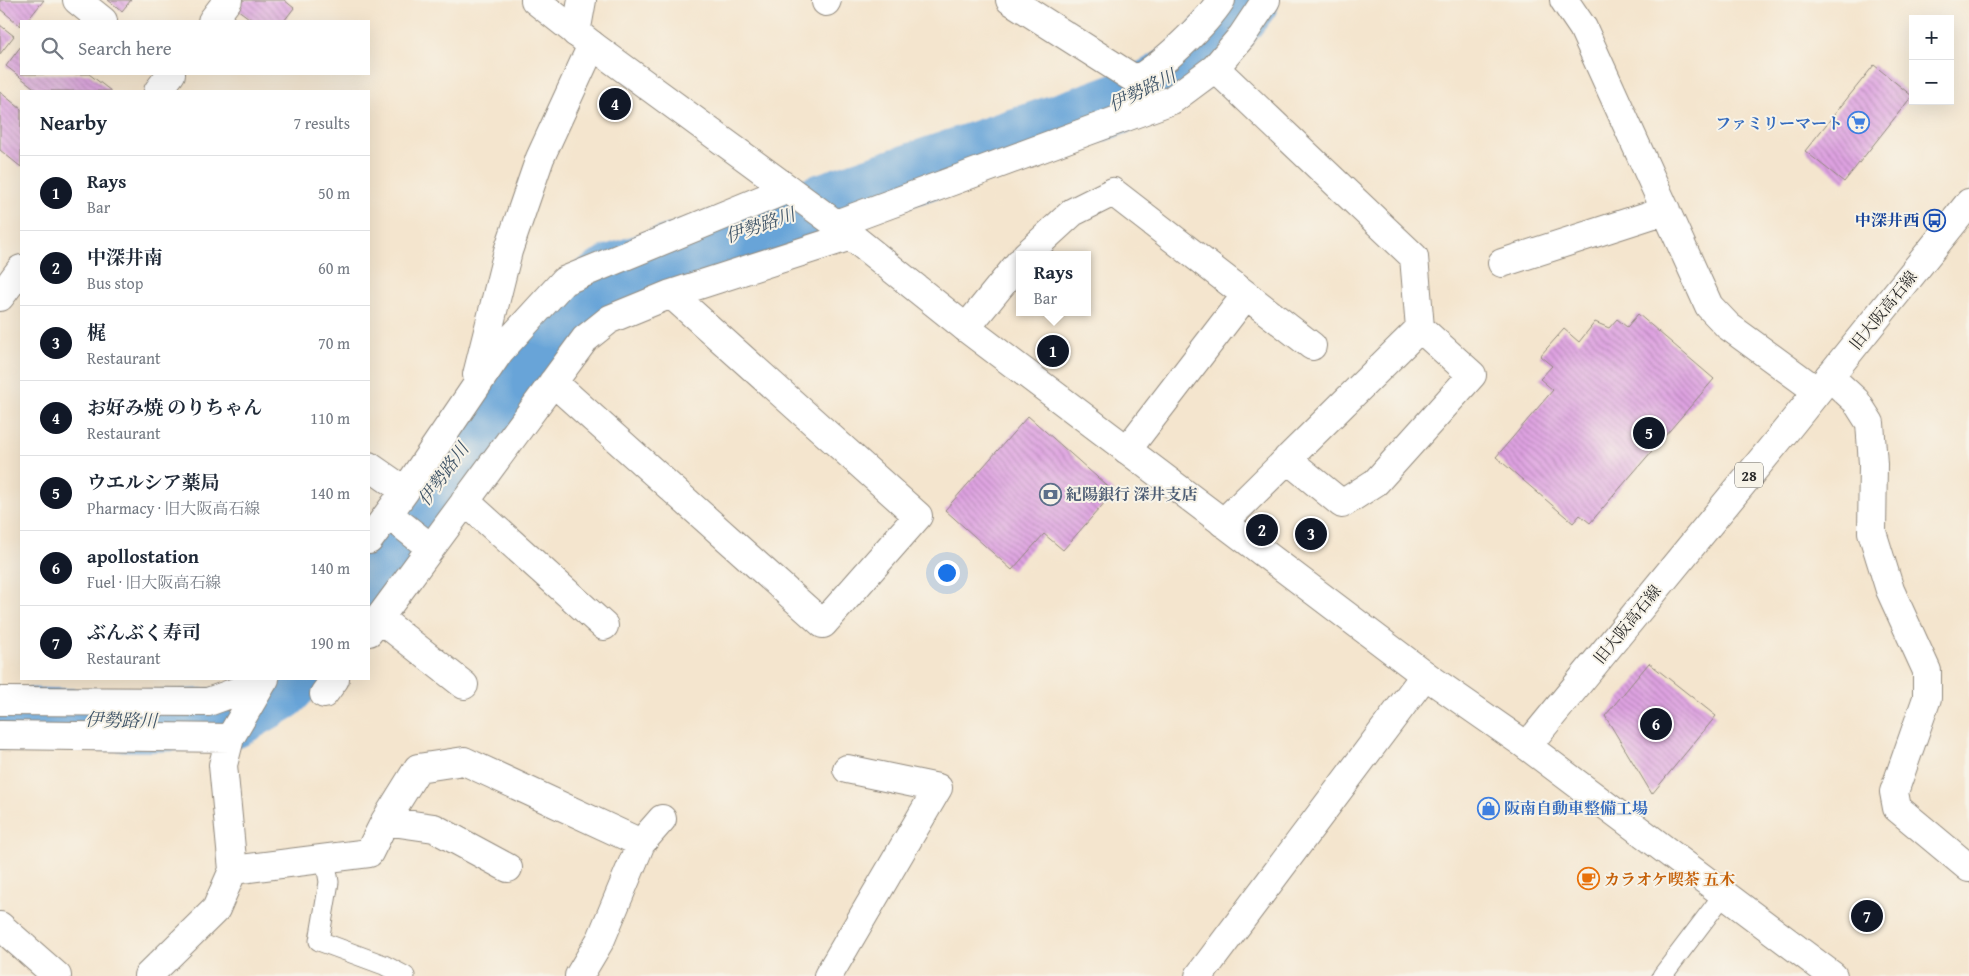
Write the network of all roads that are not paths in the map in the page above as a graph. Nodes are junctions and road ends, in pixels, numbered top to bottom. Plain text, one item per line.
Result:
1 (77, 0) edge
2 (228, 0) edge
3 (535, 0) edge
4 (582, 0) edge
5 (1010, 0) edge
6 (1266, 0) edge
7 (1564, 0) edge
8 (1215, 2) edge
9 (101, 20) edge
10 (213, 20) edge
11 (584, 39) junction
12 (1215, 68) junction
13 (793, 193) junction
14 (1969, 204) edge
15 (1666, 210) junction
16 (839, 226) junction
17 (1030, 251) edge
18 (1502, 263) dead end
19 (1016, 267) edge
20 (20, 270) edge
21 (671, 294) junction
22 (1246, 295) junction
23 (0, 297) edge
24 (966, 328) junction
25 (1420, 328) junction
26 (1312, 346) dead end
27 (552, 382) junction
28 (1823, 384) junction
29 (473, 391) junction
30 (1127, 450) junction
31 (1288, 459) junction
32 (370, 467) edge
33 (405, 491) junction
34 (465, 501) junction
35 (388, 514) junction
36 (1223, 522) junction
37 (370, 539) edge
38 (431, 548) junction
39 (374, 625) edge
40 (604, 626) dead end
41 (1425, 676) junction
42 (263, 682) edge
43 (464, 686) dead end
44 (0, 701) edge
45 (0, 736) edge
46 (231, 736) junction
47 (1527, 746) junction
48 (847, 769) dead end
49 (662, 819) dead end
50 (385, 821) junction
51 (641, 843) junction
52 (325, 858) junction
53 (508, 868) dead end
54 (1969, 868) edge
55 (233, 870) junction
56 (1724, 894) junction
57 (0, 926) edge
58 (57, 976) edge
59 (148, 976) edge
60 (405, 976) edge
61 (579, 976) edge
62 (828, 976) edge
63 (1199, 976) edge
64 (1662, 976) edge
65 (1833, 976) edge

1 - 9 street
2 - 10 street
3 - 11 street
4 - 11 street
5 - 8 street
6 - 12 street
7 - 15 street
11 - 13 street
11 - 29 street
12 - 16 street
12 - 25 street
13 - 16 street
13 - 29 street
14 - 28 street, 旧大阪高石線 / 28
15 - 18 street
15 - 28 street
16 - 21 street
16 - 24 street
17 - 22 street
19 - 24 street
20 - 23 street
21 - 27 street
21 - 27 street
22 - 26 street
22 - 30 street
24 - 30 street
25 - 31 street
25 - 31 street
27 - 34 street
28 - 47 street, 旧大阪高石線 / 28
28 - 54 street
29 - 33 street
30 - 36 street
31 - 36 street
32 - 33 street
33 - 35 street
34 - 38 street
34 - 40 street
35 - 37 street
35 - 38 street
36 - 41 street
38 - 39 street
39 - 43 street
41 - 47 street
41 - 63 street
42 - 44 street
42 - 46 street
45 - 46 street
46 - 55 street
47 - 56 street
48 - 62 street
49 - 51 street
50 - 51 street
50 - 52 street
50 - 53 street
51 - 61 street
52 - 55 street
52 - 60 lane
55 - 59 street
56 - 64 lane
56 - 65 street
57 - 58 street

